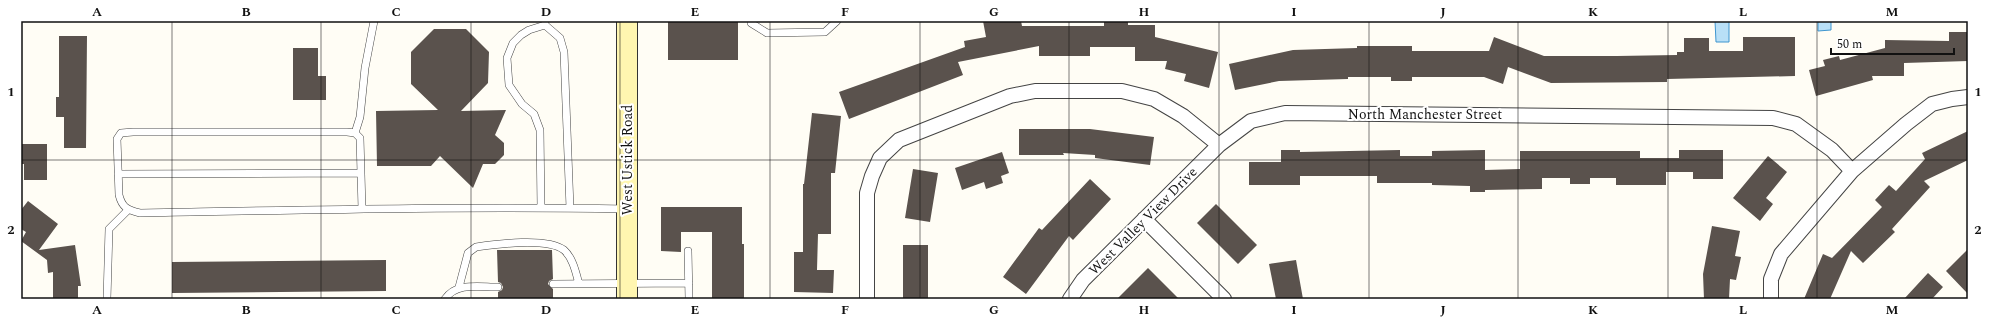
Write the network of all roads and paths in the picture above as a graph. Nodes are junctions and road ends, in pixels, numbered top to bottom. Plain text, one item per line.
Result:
1 (374, 21) edge
2 (627, 21) edge
3 (751, 21) edge
4 (837, 21) edge
5 (545, 23) edge
6 (1968, 98) edge
7 (355, 133) junction
8 (1219, 145) junction
9 (1852, 171) junction
10 (362, 173) junction
11 (118, 174) junction
12 (542, 208) junction
13 (570, 208) junction
14 (626, 209) junction
15 (128, 210) junction
16 (362, 210) junction
17 (1144, 219) junction
18 (688, 251) dead end
19 (689, 283) junction
20 (553, 284) dead end
21 (579, 284) junction
22 (460, 287) junction
23 (498, 287) dead end
24 (627, 291) edge
25 (107, 299) edge
26 (445, 299) edge
27 (689, 299) edge
28 (867, 299) edge
29 (1070, 299) edge
30 (1224, 299) edge
31 (1771, 299) edge

1 - 7 lane
2 - 14 main road, West Ustick Road
3 - 4 lane
5 - 12 lane
5 - 13 lane
6 - 9 street
7 - 10 lane
7 - 11 lane
8 - 9 street, North Manchester Street
8 - 17 street, West Valley View Drive
8 - 28 street
9 - 31 street
10 - 11 lane
10 - 16 lane
11 - 15 lane
12 - 13 lane
12 - 16 lane
13 - 14 lane
14 - 24 main road, West Ustick Road
15 - 16 lane
15 - 25 lane
17 - 29 street, West Valley View Drive
17 - 30 street
18 - 19 lane
19 - 24 lane
19 - 27 lane
20 - 21 lane
21 - 22 lane
21 - 24 lane
22 - 23 lane
22 - 26 lane

